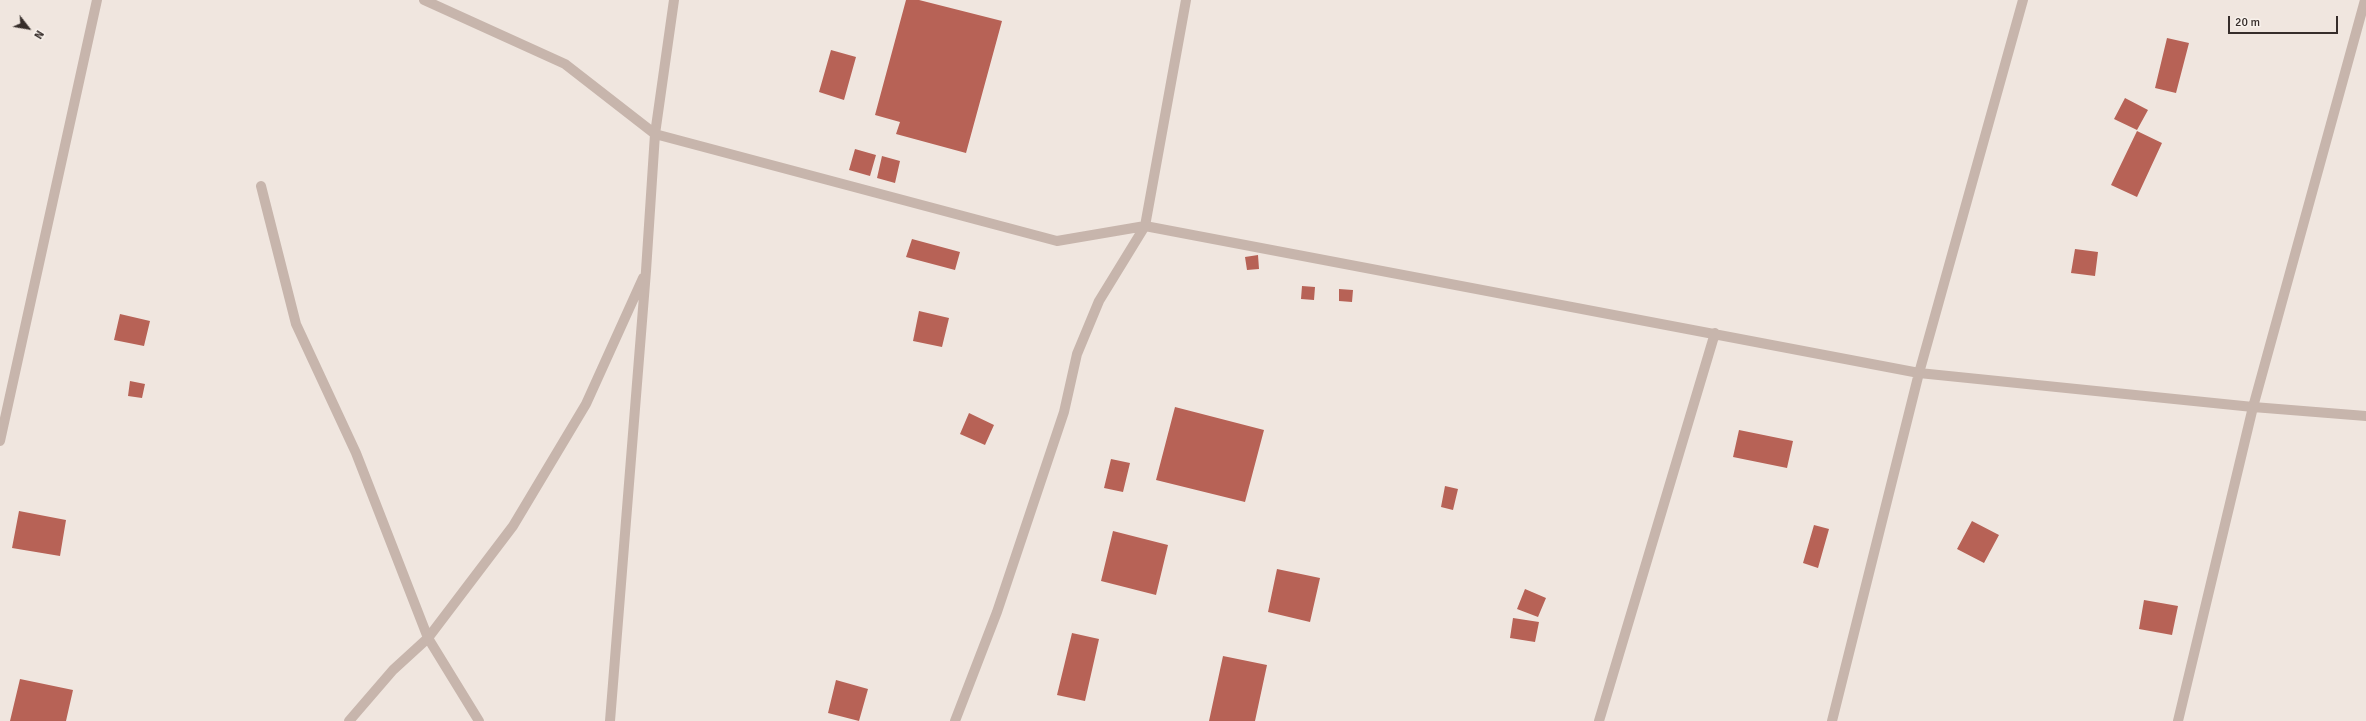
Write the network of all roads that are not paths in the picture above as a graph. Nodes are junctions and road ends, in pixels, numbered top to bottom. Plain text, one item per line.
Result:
1 (97, 0) edge
2 (424, 0) edge
3 (674, 0) edge
4 (1186, 0) edge
5 (2023, 0) edge
6 (2364, 0) edge
7 (655, 134) junction
8 (261, 186) dead end
9 (1145, 226) junction
10 (646, 271) junction
11 (1715, 333) junction
12 (1919, 373) junction
13 (2253, 407) junction
14 (2366, 416) edge
15 (0, 442) edge
16 (428, 638) junction
17 (349, 721) edge
18 (479, 721) edge
19 (610, 721) edge
20 (955, 721) edge
21 (1599, 721) edge
22 (1832, 721) edge
23 (2178, 721) edge

1 - 15 street
2 - 7 street
3 - 7 street
4 - 9 street
5 - 12 street
6 - 13 street
7 - 9 street
7 - 10 street
8 - 16 street
9 - 11 street
9 - 20 street
10 - 16 street
10 - 19 street
11 - 12 street
11 - 21 street
12 - 13 street
12 - 22 street
13 - 14 street
13 - 23 street
16 - 17 street
16 - 18 street

